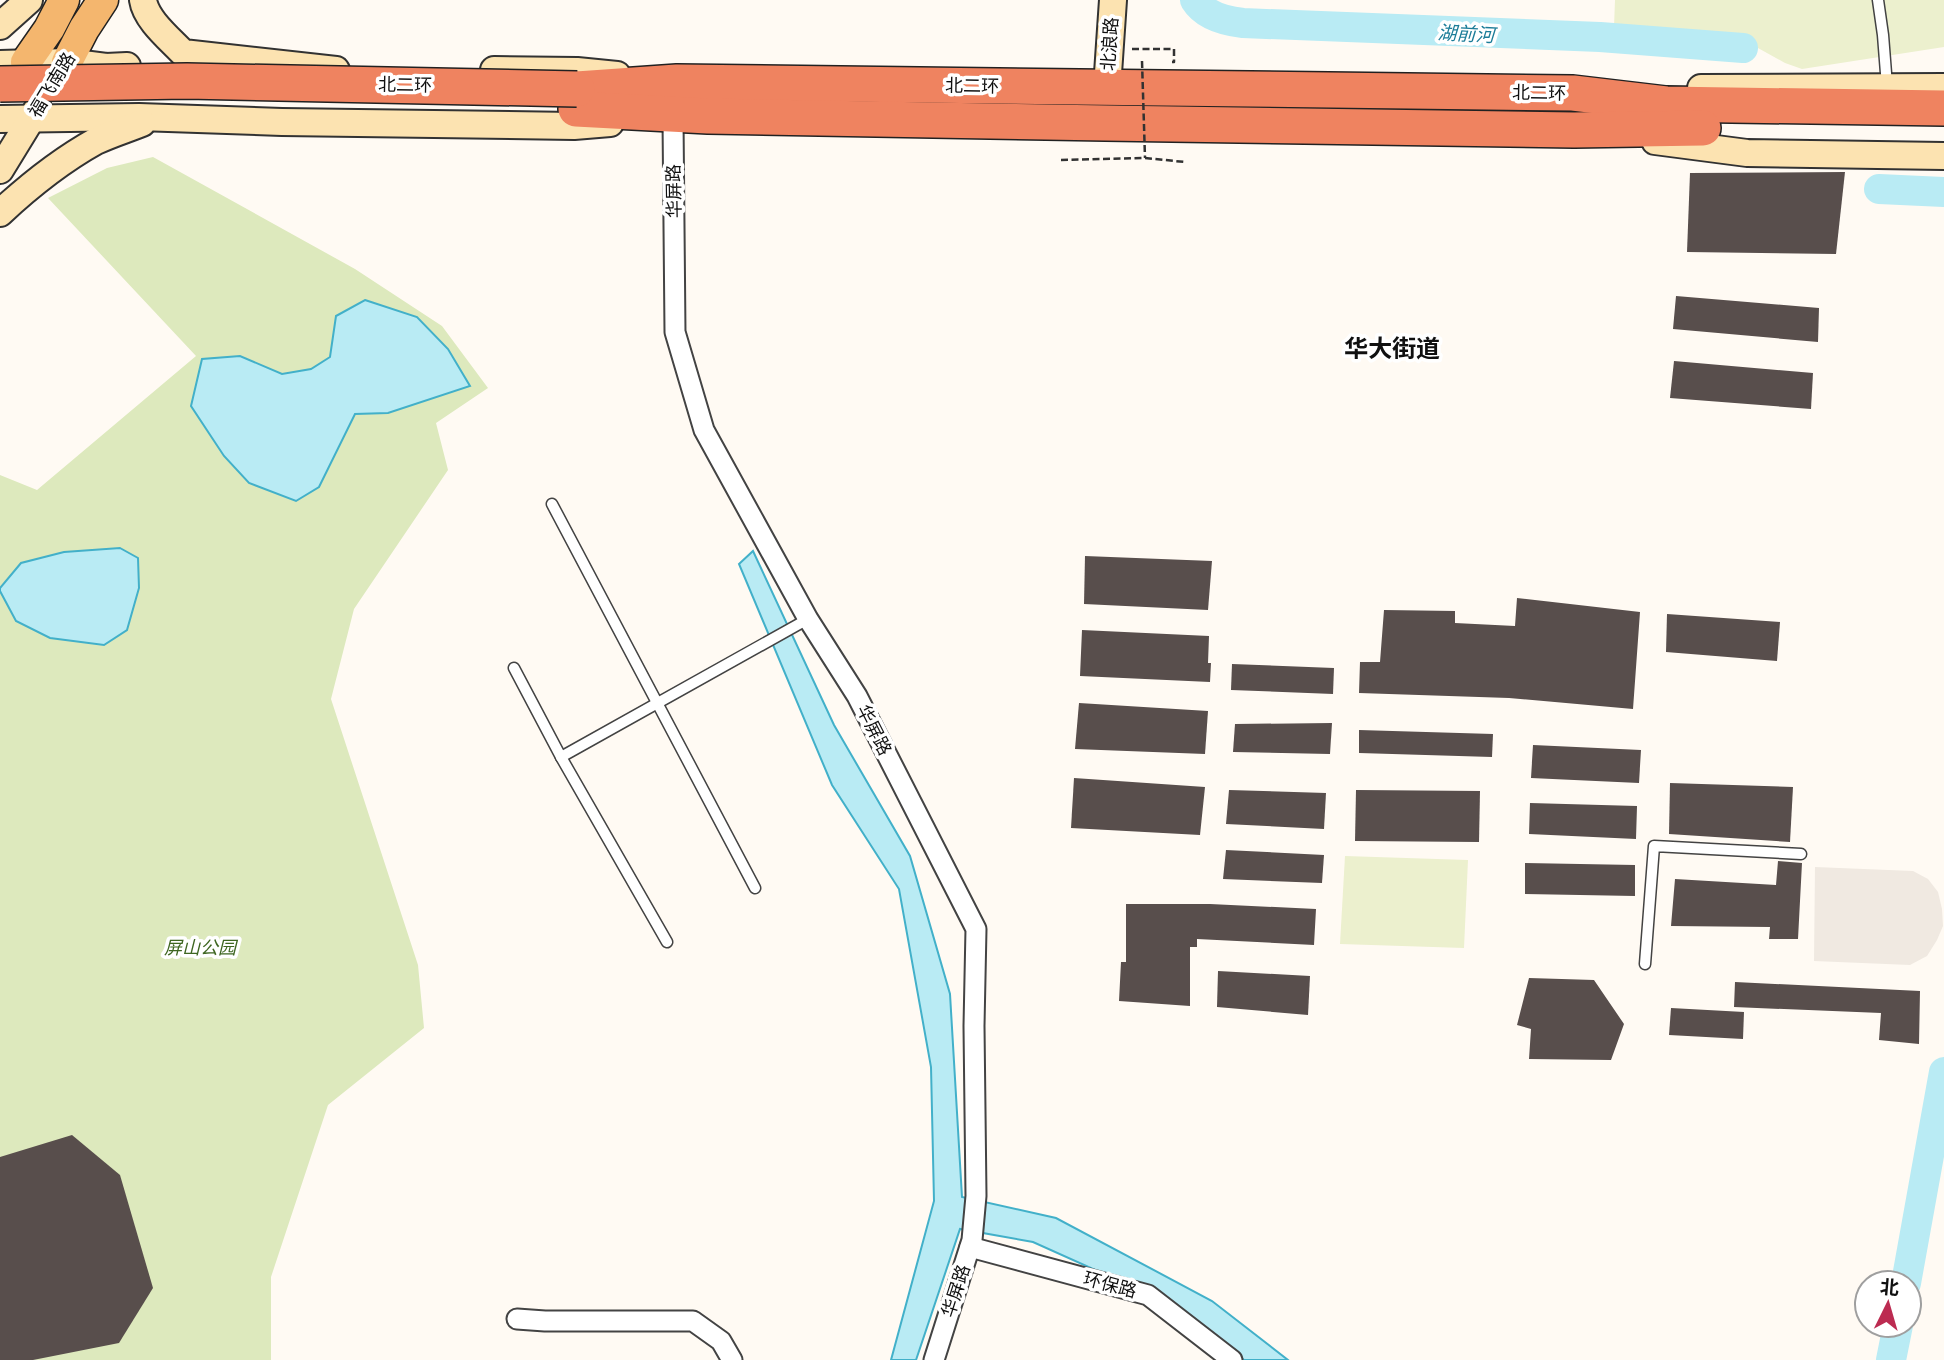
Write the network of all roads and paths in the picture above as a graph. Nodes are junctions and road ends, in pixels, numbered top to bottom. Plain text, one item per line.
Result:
1 (29, 0) edge
2 (64, 0) edge
3 (103, 0) edge
4 (143, 0) edge
5 (1112, 0) edge
6 (1878, 0) edge
7 (0, 26) edge
8 (1125, 49) dead end
9 (1142, 61) dead end
10 (67, 62) junction
11 (1164, 62) dead end
12 (13, 63) edge
13 (242, 67) junction
14 (336, 69) junction
15 (677, 82) junction
16 (0, 84) edge
17 (1887, 87) junction
18 (1107, 88) junction
19 (1944, 88) edge
20 (1573, 93) junction
21 (577, 99) junction
22 (0, 103) edge
23 (1944, 108) edge
24 (708, 116) junction
25 (1666, 116) junction
26 (0, 118) edge
27 (32, 118) junction
28 (153, 118) junction
29 (673, 119) junction
30 (241, 121) junction
31 (1574, 130) junction
32 (1944, 130) edge
33 (1944, 156) edge
34 (1145, 158) junction
35 (1061, 160) dead end
36 (1185, 162) dead end
37 (0, 170) edge
38 (0, 213) edge
39 (552, 504) dead end
40 (800, 624) junction
41 (514, 668) dead end
42 (657, 703) junction
43 (561, 757) junction
44 (1801, 854) dead end
45 (755, 888) dead end
46 (667, 942) dead end
47 (1645, 964) dead end
48 (971, 1243) junction
49 (517, 1319) dead end
50 (732, 1360) edge
51 (934, 1360) edge
52 (1232, 1360) edge

1 - 7 main road
2 - 12 main road, 福飞南路
3 - 10 main road, 福飞南路
4 - 14 main road
5 - 18 main road, 北浪路
6 - 17 lane
8 - 11 path
9 - 34 path, bridge
10 - 12 main road
10 - 13 main road
10 - 27 main road, 福飞南路
12 - 26 main road, 福飞南路
13 - 14 main road
13 - 30 main road
14 - 15 main road
15 - 18 highway, 北二环
15 - 21 highway, 北二环
16 - 21 highway, 北二环, bridge
17 - 19 main road
17 - 20 main road
18 - 20 highway, 北二环
20 - 25 highway, 北二环
21 - 22 highway, 北二环
21 - 24 highway, 北二环
23 - 25 highway, 北二环
24 - 29 main road
24 - 31 highway, 北二环
25 - 31 highway, 北二环
25 - 32 highway, 北二环
26 - 27 main road
27 - 28 main road
27 - 37 main road, 福飞南路
28 - 30 main road
28 - 38 main road
29 - 30 main road
29 - 40 street, 华屏路
31 - 33 main road
34 - 35 path
34 - 36 path
39 - 42 lane
40 - 42 lane
40 - 48 street, 华屏路
41 - 43 lane
42 - 43 lane
42 - 45 lane
43 - 46 lane
44 - 47 lane
48 - 51 street, 华屏路
48 - 52 street, 环保路
49 - 50 street

